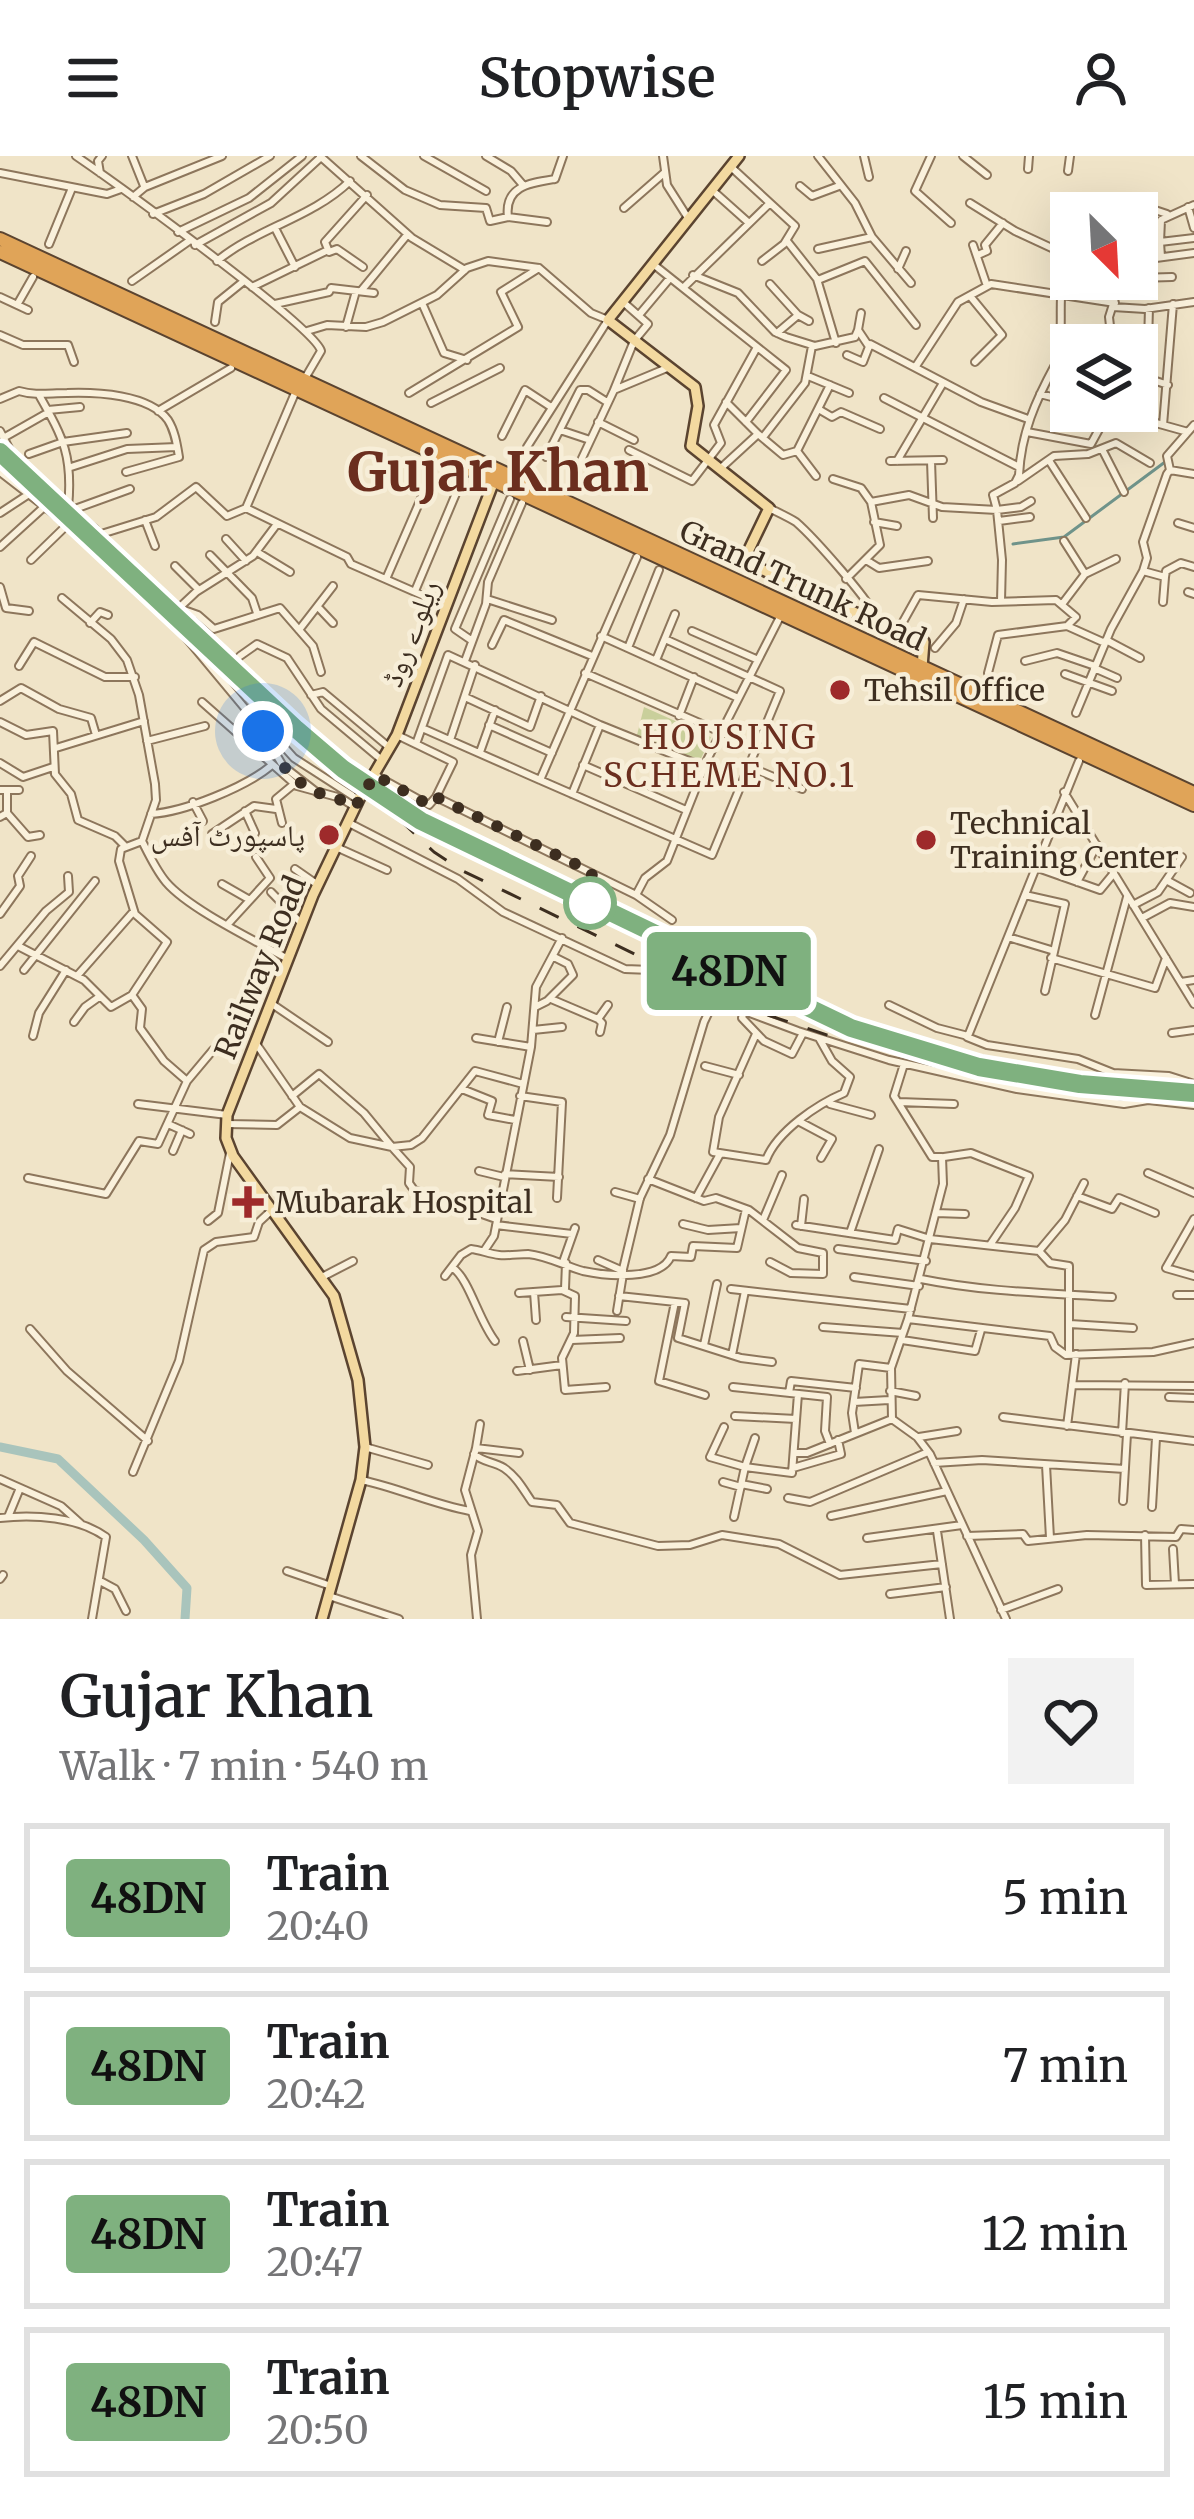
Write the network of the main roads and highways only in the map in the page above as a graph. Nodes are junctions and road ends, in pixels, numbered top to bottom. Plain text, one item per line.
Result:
1 (740, 156) edge
2 (0, 238) edge
3 (0, 252) edge
4 (74, 280) junction
5 (304, 379) junction
6 (494, 481) junction
7 (922, 667) junction
8 (1194, 793) edge
9 (358, 801) joint
10 (1194, 806) edge
11 (322, 1619) edge

1 - 7 main road
2 - 4 highway, Grand Trunk Road
3 - 4 highway, Grand Trunk Road
4 - 5 highway, Grand Trunk Road
5 - 6 highway, Grand Trunk Road
5 - 7 highway, Grand Trunk Road
6 - 9 main road, ریلوے روڈ, bridge
6 - 10 highway, Grand Trunk Road
7 - 8 highway, Grand Trunk Road
9 - 11 main road, Railway Road

